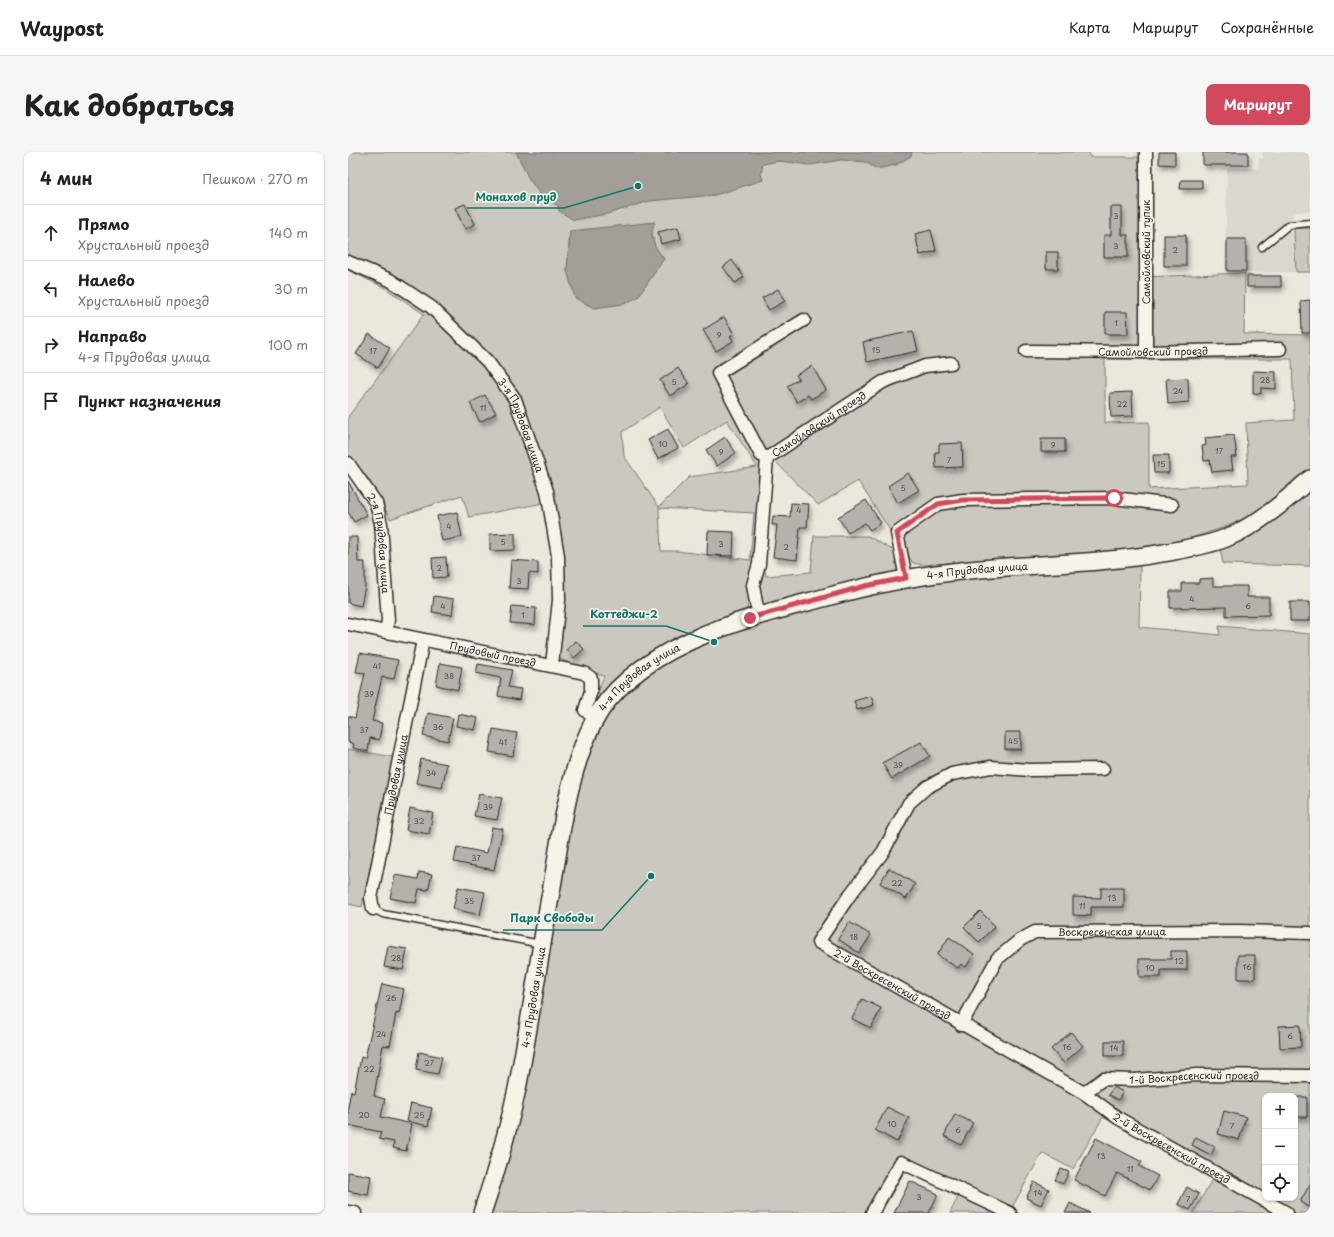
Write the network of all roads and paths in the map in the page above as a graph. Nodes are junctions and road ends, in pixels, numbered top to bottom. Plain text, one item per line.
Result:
1 (1146, 152) edge
2 (1310, 223) edge
3 (1262, 247) dead end
4 (348, 262) edge
5 (804, 320) dead end
6 (1280, 349) dead end
7 (1026, 350) dead end
8 (1146, 352) junction
9 (951, 363) dead end
10 (767, 458) junction
11 (348, 463) edge
12 (1310, 480) edge
13 (1172, 505) dead end
14 (906, 578) junction
15 (760, 614) junction
16 (348, 624) edge
17 (386, 632) junction
18 (423, 640) junction
19 (552, 665) junction
20 (595, 719) junction
21 (1103, 769) dead end
22 (373, 909) joint
23 (1310, 933) edge
24 (542, 944) junction
25 (961, 1025) junction
26 (1310, 1076) edge
27 (1084, 1093) junction
28 (348, 1212) edge
29 (355, 1213) edge
30 (482, 1213) edge
31 (872, 1213) edge
32 (1010, 1213) edge
33 (1288, 1213) edge

1 - 8 street, Самойловский тупик
2 - 3 lane
4 - 19 street, 3-я Прудовая улица
5 - 10 street
6 - 8 street, Самойловский проезд
7 - 8 street, Самойловский проезд
9 - 10 street, Самойловский проезд
10 - 15 street, Самойловский проезд
11 - 17 street, 2-я Прудовая улица
12 - 14 main road, 4-я Прудовая улица
13 - 14 street
14 - 15 main road, 4-я Прудовая улица
15 - 20 main road, 4-я Прудовая улица
16 - 17 street, Прудовый проезд
17 - 18 street, Прудовый проезд
18 - 19 street, Прудовый проезд
18 - 22 street, Прудовая улица
19 - 20 street, Прудовый проезд
20 - 24 main road, 4-я Прудовая улица
21 - 25 street, 2-й Воскресенский проезд
22 - 24 lane
23 - 25 street, Воскресенская улица
24 - 30 main road, 4-я Прудовая улица
25 - 27 street, 2-й Воскресенский проезд
26 - 27 street, 1-й Воскресенский проезд
27 - 33 street, 2-й Воскресенский проезд
28 - 29 street
31 - 32 street

